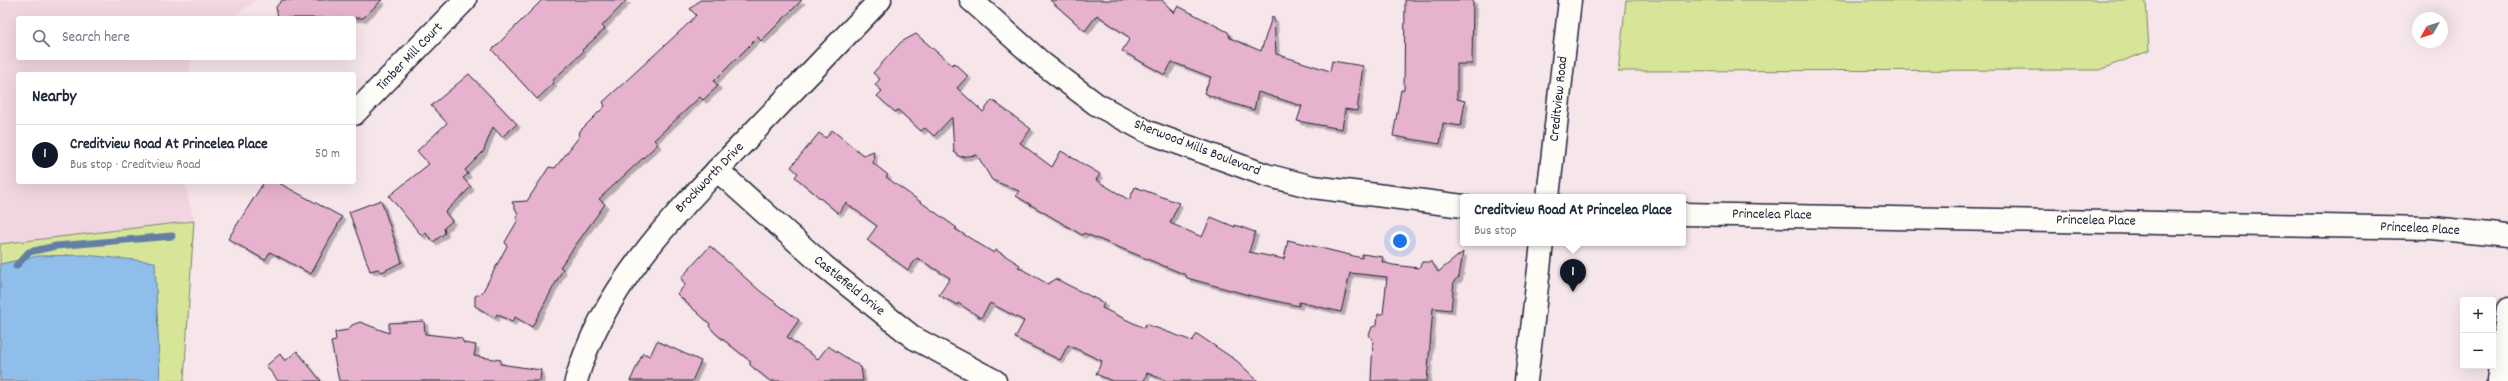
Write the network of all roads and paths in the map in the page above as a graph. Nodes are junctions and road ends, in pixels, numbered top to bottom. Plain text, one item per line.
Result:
1 (466, 0) edge
2 (880, 0) edge
3 (971, 0) edge
4 (1570, 0) edge
5 (356, 112) edge
6 (717, 170) junction
7 (1548, 194) edge
8 (1460, 206) edge
9 (1686, 214) edge
10 (2508, 236) edge
11 (1542, 246) edge
12 (2508, 309) edge
13 (576, 381) edge
14 (995, 381) edge
15 (1526, 381) edge
16 (2498, 381) edge

1 - 5 street, Timber Mill Court
2 - 6 street, Brockworth Drive
3 - 8 street, Sherwood Mills Boulevard
4 - 7 street, Creditview Road
6 - 13 street, Brockworth Drive
6 - 14 street, Castlefield Drive
9 - 10 street, Princelea Place
11 - 15 street
12 - 16 street

